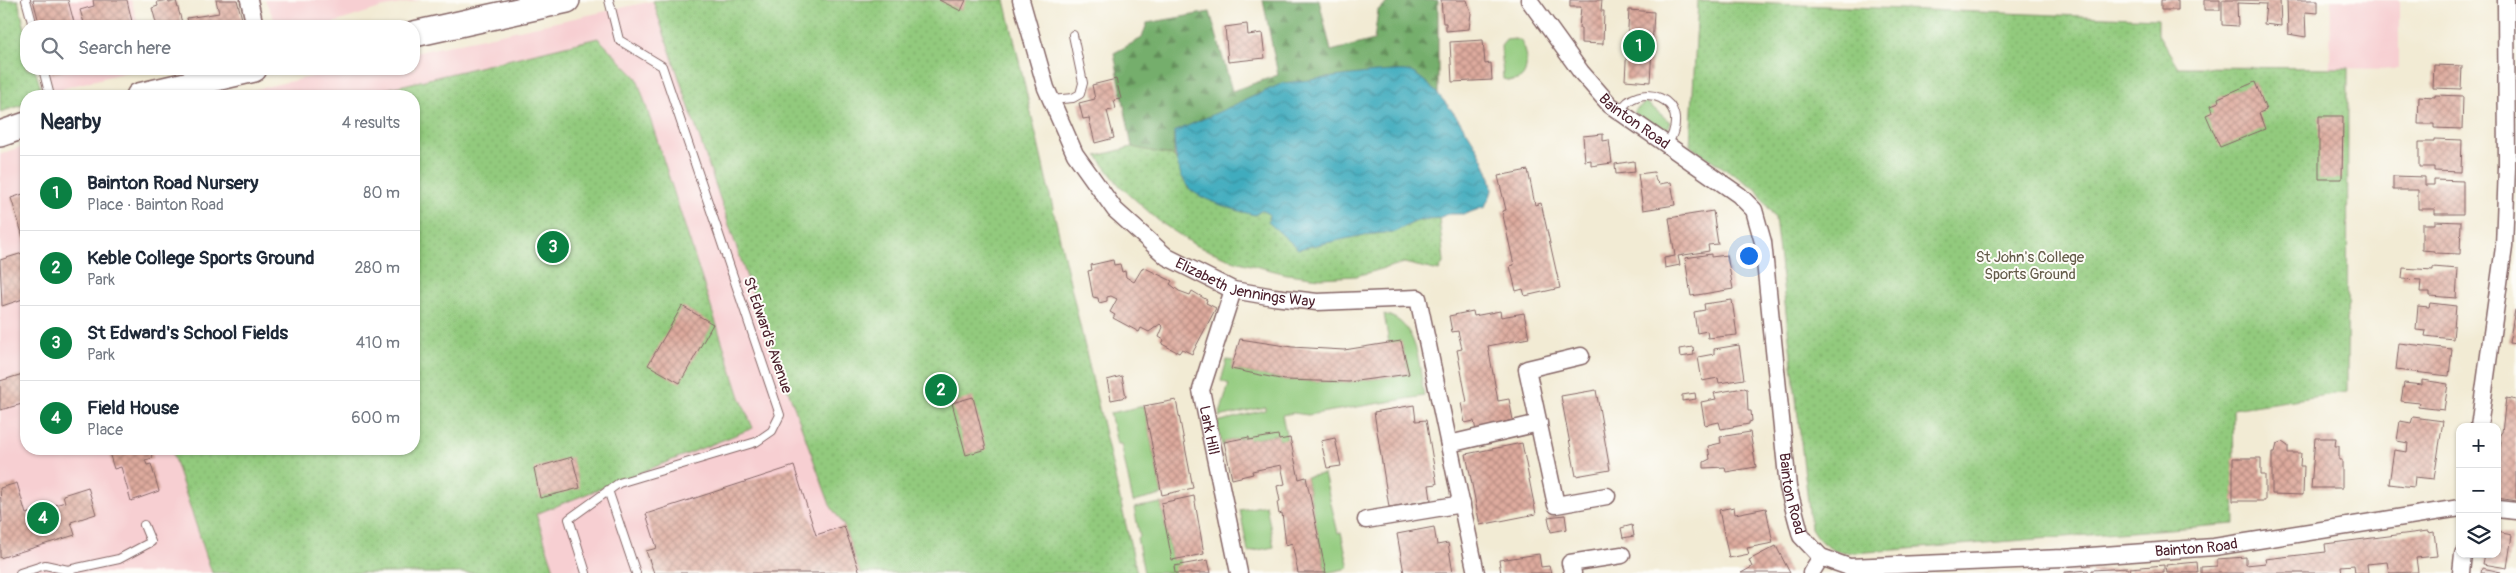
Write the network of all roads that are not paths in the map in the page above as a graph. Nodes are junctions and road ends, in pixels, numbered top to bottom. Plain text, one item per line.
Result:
1 (26, 0) edge
2 (249, 0) edge
3 (567, 0) edge
4 (609, 0) edge
5 (1021, 0) edge
6 (1529, 0) edge
7 (2506, 0) edge
8 (528, 4) edge
9 (31, 20) edge
10 (254, 20) edge
11 (420, 32) edge
12 (1073, 35) dead end
13 (45, 75) edge
14 (228, 75) edge
15 (48, 90) edge
16 (164, 90) edge
17 (1052, 100) junction
18 (1620, 112) junction
19 (20, 127) edge
20 (0, 134) edge
21 (1667, 145) junction
22 (2510, 247) edge
23 (1233, 290) junction
24 (1581, 356) dead end
25 (1539, 423) junction
26 (2480, 423) edge
27 (1449, 444) junction
28 (608, 490) junction
29 (1607, 496) dead end
30 (1462, 504) junction
31 (2456, 509) edge
32 (2501, 509) edge
33 (2516, 511) edge
34 (1366, 520) dead end
35 (144, 526) dead end
36 (1622, 554) dead end
37 (1821, 557) junction
38 (2463, 558) edge
39 (20, 573) edge
40 (586, 573) edge
41 (636, 573) edge
42 (1239, 573) edge
43 (1476, 573) edge
44 (1573, 573) edge
45 (1811, 573) edge
46 (2461, 573) edge

1 - 9 lane
2 - 10 street
3 - 8 main road
4 - 28 lane, St Edward's Avenue
5 - 17 street, Elizabeth Jennings Way
6 - 18 street, Bainton Road
7 - 22 street
8 - 11 main road
12 - 17 lane
13 - 15 lane
14 - 16 main road
17 - 23 street, Elizabeth Jennings Way
18 - 21 street, Bainton Road
18 - 21 lane
19 - 20 main road
21 - 37 street, Bainton Road
22 - 26 street
23 - 27 street, Elizabeth Jennings Way
23 - 42 street, Lark Hill
24 - 25 street
25 - 27 street
25 - 29 street
27 - 30 street, Elizabeth Jennings Way
28 - 40 lane, St Edward's Avenue
28 - 41 lane
30 - 34 street
30 - 43 street, Elizabeth Jennings Way
31 - 37 street, Bainton Road
32 - 33 street
35 - 39 lane
36 - 44 street
37 - 45 street
38 - 46 street

